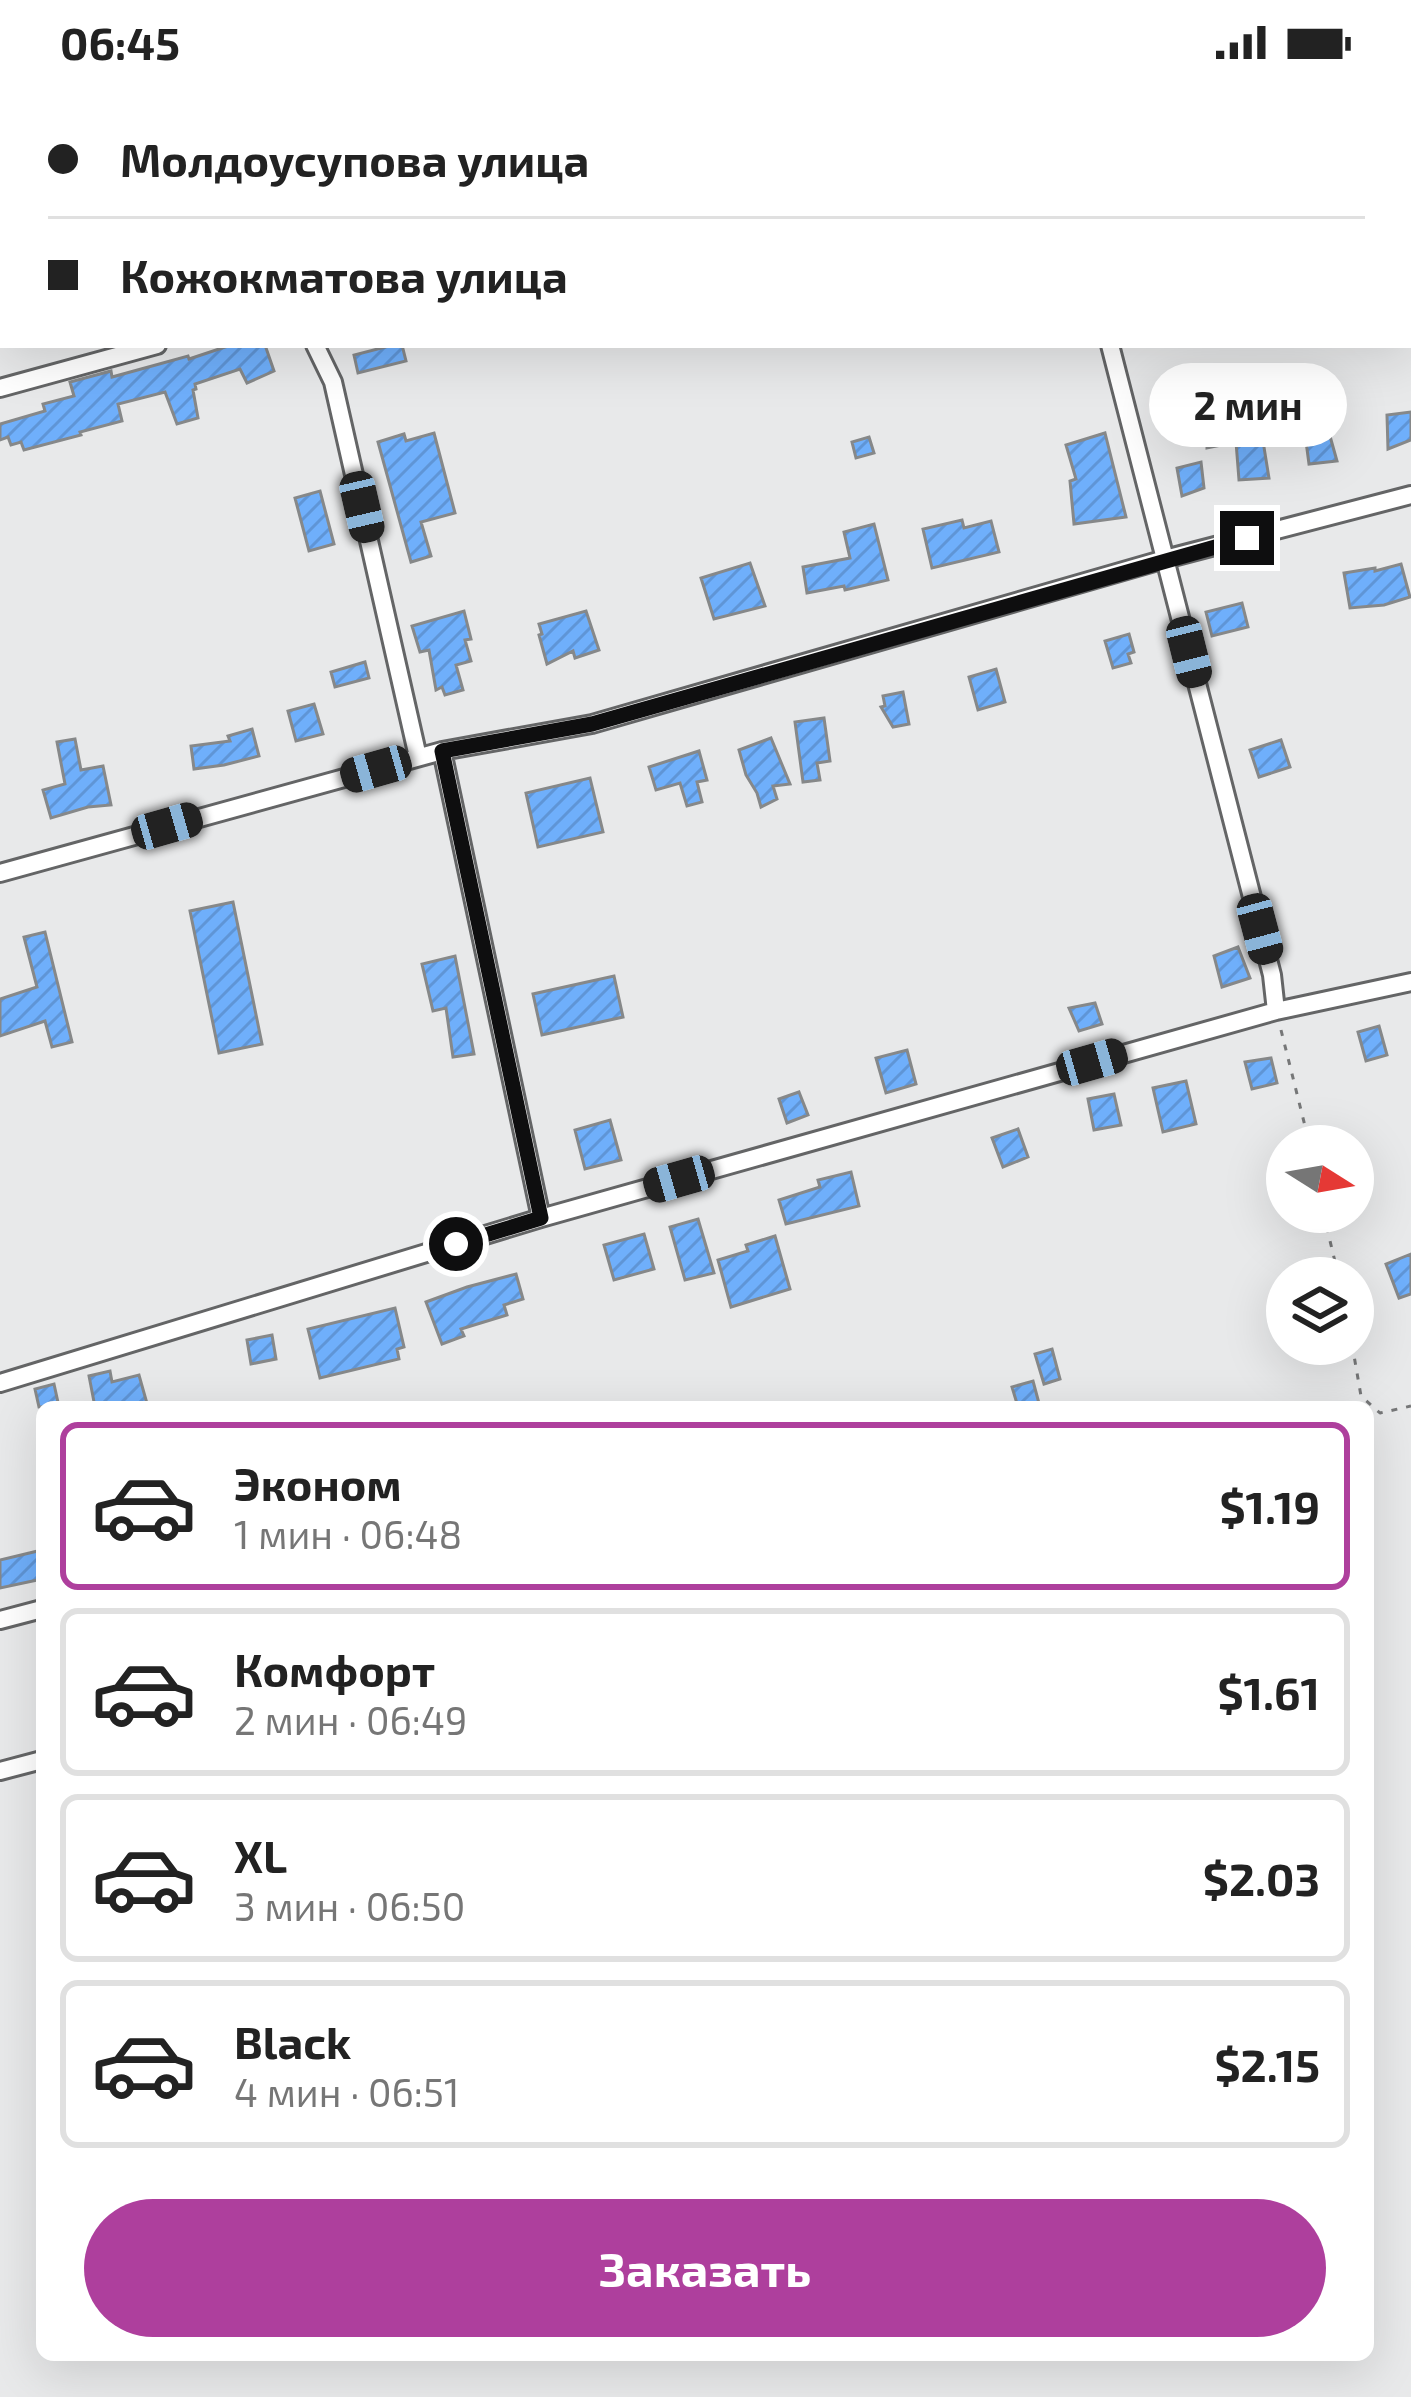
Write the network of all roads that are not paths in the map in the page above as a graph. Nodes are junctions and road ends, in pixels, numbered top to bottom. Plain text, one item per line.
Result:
1 (146, 348) edge
2 (317, 348) edge
3 (1111, 348) edge
4 (0, 388) edge
5 (1411, 495) edge
6 (1165, 559) junction
7 (442, 751) junction
8 (418, 757) junction
9 (0, 873) edge
10 (1411, 982) edge
11 (1276, 1010) junction
12 (541, 1218) junction
13 (0, 1383) edge
14 (36, 1611) edge
15 (0, 1620) edge
16 (36, 1762) edge
17 (0, 1772) edge

1 - 4 street
2 - 8 street
3 - 6 street
5 - 6 street
6 - 7 street
6 - 11 street
7 - 8 street
7 - 12 street
8 - 9 street
10 - 11 street
11 - 12 street
12 - 13 street
14 - 15 street
16 - 17 street

